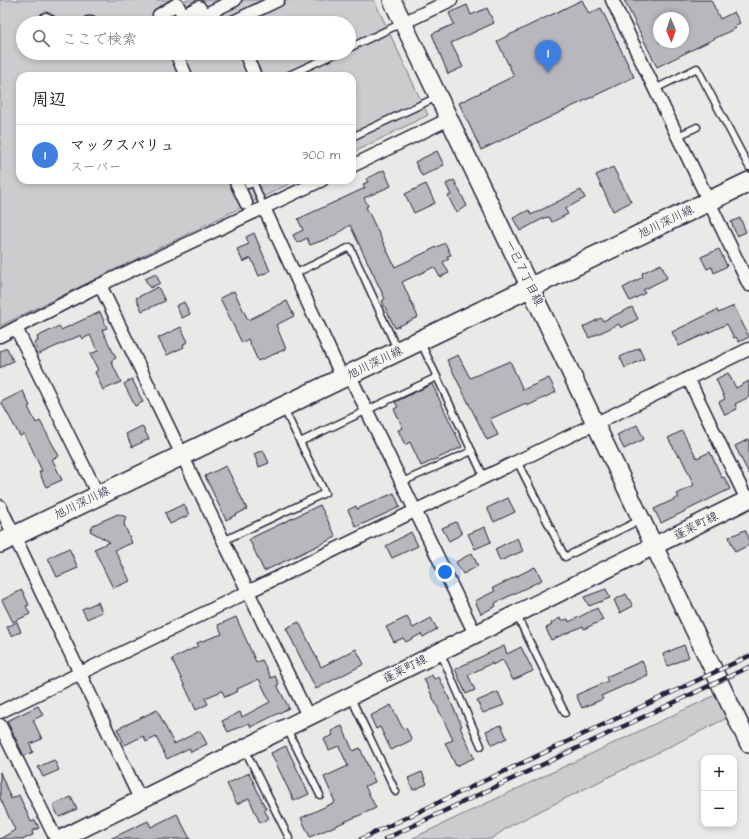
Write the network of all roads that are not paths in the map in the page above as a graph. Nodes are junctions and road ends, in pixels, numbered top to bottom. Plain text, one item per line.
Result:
1 (235, 0) edge
2 (278, 0) edge
3 (392, 0) edge
4 (451, 0) edge
5 (612, 0) edge
6 (159, 16) edge
7 (183, 16) edge
8 (183, 16) edge
9 (245, 16) edge
10 (403, 23) junction
11 (356, 45) edge
12 (179, 60) edge
13 (247, 60) edge
14 (322, 60) edge
15 (184, 72) edge
16 (253, 72) edge
17 (296, 72) edge
18 (655, 89) junction
19 (438, 96) junction
20 (449, 119) junction
21 (697, 127) dead end
22 (356, 135) edge
23 (678, 136) junction
24 (356, 164) edge
25 (749, 167) edge
26 (749, 182) edge
27 (237, 184) edge
28 (254, 184) edge
29 (314, 184) edge
30 (709, 201) junction
31 (246, 204) dead end
32 (264, 208) junction
33 (294, 274) junction
34 (749, 285) edge
35 (100, 286) junction
36 (531, 288) junction
37 (16, 328) junction
38 (0, 336) edge
39 (420, 341) junction
40 (749, 349) edge
41 (398, 352) junction
42 (346, 377) junction
43 (437, 377) junction
44 (688, 378) junction
45 (283, 407) junction
46 (367, 410) junction
47 (595, 423) junction
48 (300, 442) junction
49 (472, 451) junction
50 (183, 454) junction
51 (517, 461) junction
52 (484, 478) junction
53 (402, 482) junction
54 (98, 495) junction
55 (748, 499) edge
56 (0, 506) edge
57 (416, 510) junction
58 (641, 519) junction
59 (7, 539) edge
60 (225, 540) junction
61 (654, 547) junction
62 (249, 591) junction
63 (516, 614) junction
64 (475, 634) junction
65 (440, 652) junction
66 (80, 673) junction
67 (350, 697) junction
68 (0, 712) edge
69 (564, 713) dead end
70 (309, 718) junction
71 (0, 725) edge
72 (287, 729) junction
73 (749, 744) edge
74 (481, 746) dead end
75 (245, 749) junction
76 (396, 792) dead end
77 (320, 795) dead end
78 (141, 801) junction
79 (289, 838) dead end
80 (56, 839) edge
81 (61, 839) edge

1 - 8 street
2 - 9 street
3 - 10 street, 一已７丁目線
4 - 10 street
5 - 18 street
6 - 7 street
10 - 11 lane
10 - 19 street, 一已７丁目線
12 - 15 street
13 - 16 street
14 - 17 lane
18 - 23 street
18 - 25 lane
19 - 20 street, 一已７丁目線
19 - 22 lane
20 - 24 street
20 - 36 street, 一已７丁目線
21 - 23 lane
23 - 30 street
26 - 30 main road, 旭川深川線
27 - 31 street
28 - 32 lane
29 - 32 street
30 - 34 street
30 - 36 main road, 旭川深川線
32 - 33 street
32 - 35 street
33 - 41 lane
33 - 42 street
35 - 37 street
35 - 50 street
36 - 39 main road, 旭川深川線
36 - 47 street, 一已７丁目線
37 - 38 street
37 - 54 street
39 - 41 main road, 旭川深川線
39 - 43 lane
40 - 44 street
41 - 42 main road, 旭川深川線
42 - 45 main road, 旭川深川線
42 - 46 street
43 - 46 lane
43 - 49 lane
44 - 47 street
44 - 55 street
45 - 48 lane
45 - 50 main road, 旭川深川線
46 - 48 lane
46 - 53 street
47 - 51 street
47 - 58 street, 一已７丁目線
48 - 60 lane
49 - 52 lane
49 - 53 lane
50 - 54 main road, 旭川深川線
50 - 60 street
51 - 52 street
51 - 58 lane
52 - 57 street
53 - 57 street
54 - 59 main road, 旭川深川線
55 - 61 street, 蓬莱町線
56 - 59 street
57 - 62 street
57 - 64 street
58 - 61 street, 一已７丁目線
59 - 66 street
60 - 62 street
61 - 63 street, 蓬莱町線
61 - 73 street, 一已７丁目線
62 - 66 street
62 - 70 street
63 - 64 street, 蓬莱町線
63 - 69 lane
64 - 65 street, 蓬莱町線
65 - 67 street, 蓬莱町線
65 - 74 lane
66 - 68 street
66 - 78 street
67 - 70 street, 蓬莱町線
67 - 76 lane
70 - 72 street, 蓬莱町線
71 - 80 street
72 - 75 street, 蓬莱町線
72 - 77 lane
75 - 78 street, 蓬莱町線
75 - 79 lane
78 - 81 street, 蓬莱町線

